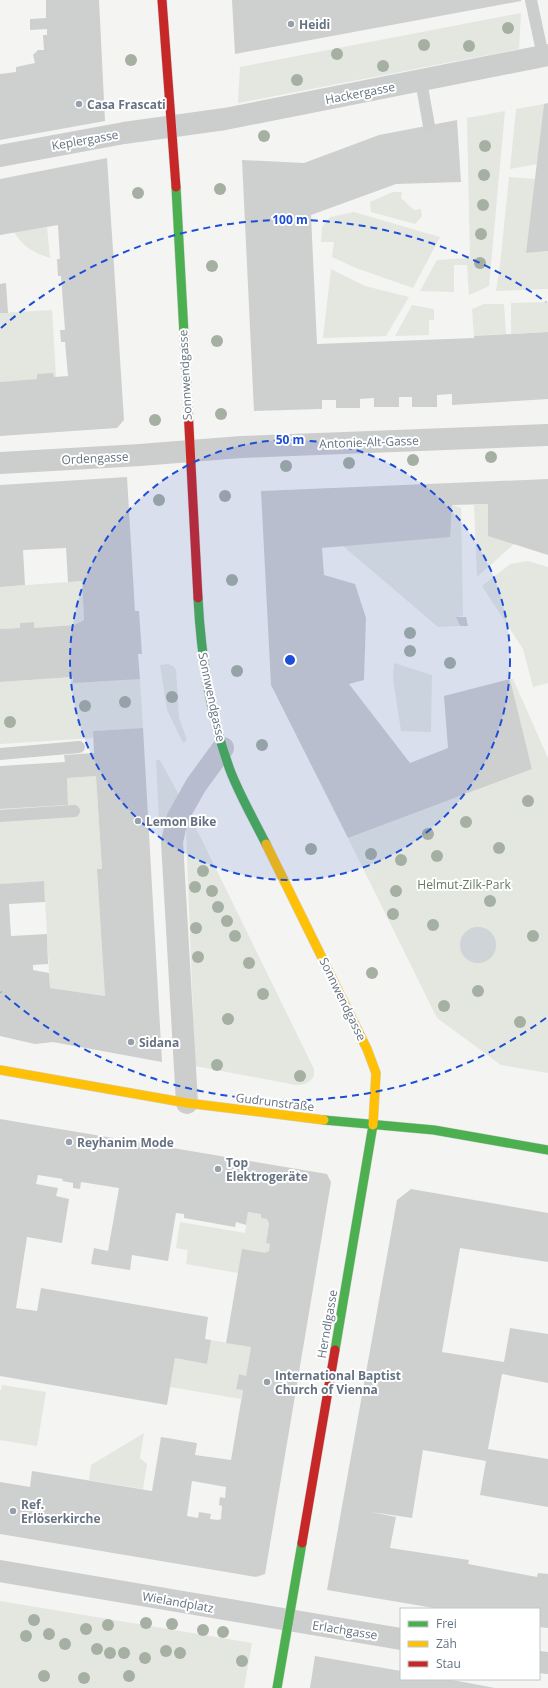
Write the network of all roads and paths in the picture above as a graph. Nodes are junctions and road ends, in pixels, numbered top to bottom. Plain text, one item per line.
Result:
1 (162, 0) edge
2 (532, 0) edge
3 (545, 56) edge
4 (420, 81) junction
5 (171, 126) junction
6 (429, 126) dead end
7 (0, 156) edge
8 (548, 435) edge
9 (189, 452) junction
10 (0, 463) edge
11 (79, 747) dead end
12 (223, 748) junction
13 (0, 754) edge
14 (74, 811) dead end
15 (0, 816) edge
16 (0, 1070) edge
17 (187, 1103) junction
18 (373, 1125) junction
19 (548, 1150) edge
20 (0, 1571) edge
21 (289, 1621) junction
22 (400, 1639) edge
23 (277, 1688) edge

1 - 5 main road, Sonnwendgasse
2 - 3 lane
3 - 4 street, Hackergasse
4 - 5 street, Hackergasse
4 - 6 lane
5 - 7 street, Keplergasse
5 - 9 main road, Sonnwendgasse
8 - 9 street, Antonie-Alt-Gasse
9 - 10 street, Ordengasse
9 - 12 main road, Sonnwendgasse
11 - 13 lane
12 - 17 street, Sonnwendgasse
12 - 18 main road, Sonnwendgasse
14 - 15 lane
16 - 17 main road, Gudrunstraße
17 - 18 main road, Gudrunstraße
18 - 19 main road, Gudrunstraße
18 - 21 main road, Herndlgasse
20 - 21 street, Wielandplatz
21 - 22 street, Erlachgasse
21 - 23 main road

